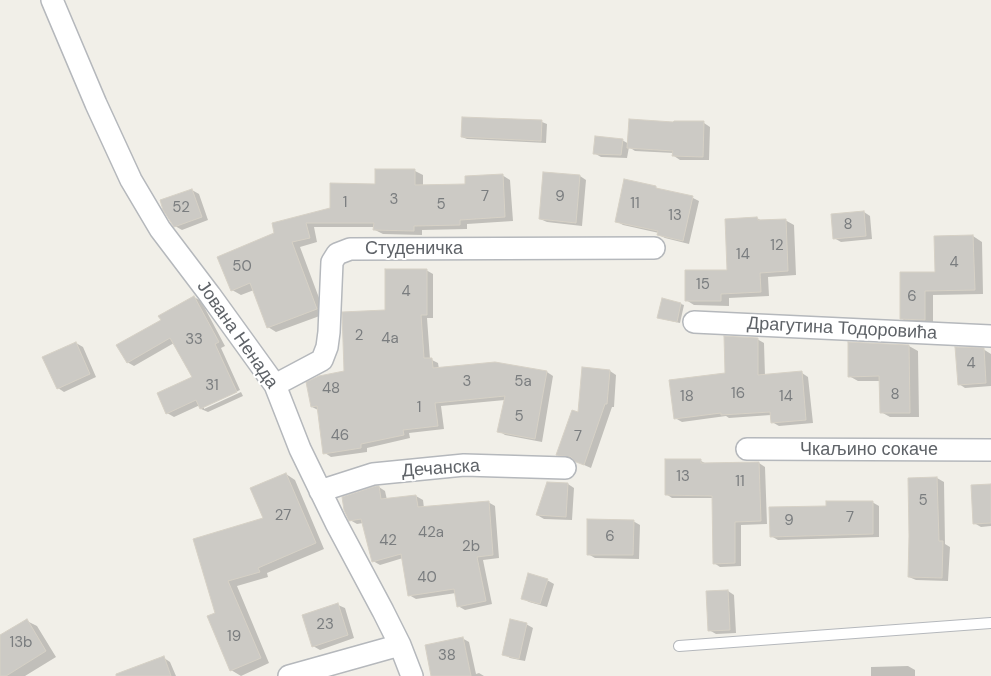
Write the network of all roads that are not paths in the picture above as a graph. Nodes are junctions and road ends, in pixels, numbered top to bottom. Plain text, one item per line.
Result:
1 (52, 0) edge
2 (654, 248) dead end
3 (694, 322) dead end
4 (991, 336) edge
5 (275, 385) junction
6 (746, 449) dead end
7 (991, 450) edge
8 (565, 468) dead end
9 (320, 491) junction
10 (991, 623) edge
11 (400, 645) junction
12 (679, 646) dead end
13 (289, 676) edge
14 (412, 676) edge

1 - 5 street, Јована Ненада
2 - 5 street, Студеничка
3 - 4 street, Драгутина Тодоровића
5 - 9 street, Јована Ненада
6 - 7 street, Чкаљино сокаче
8 - 9 street, Дечанска
9 - 11 street, Јована Ненада
10 - 12 lane
11 - 13 street
11 - 14 street, Јована Ненада

